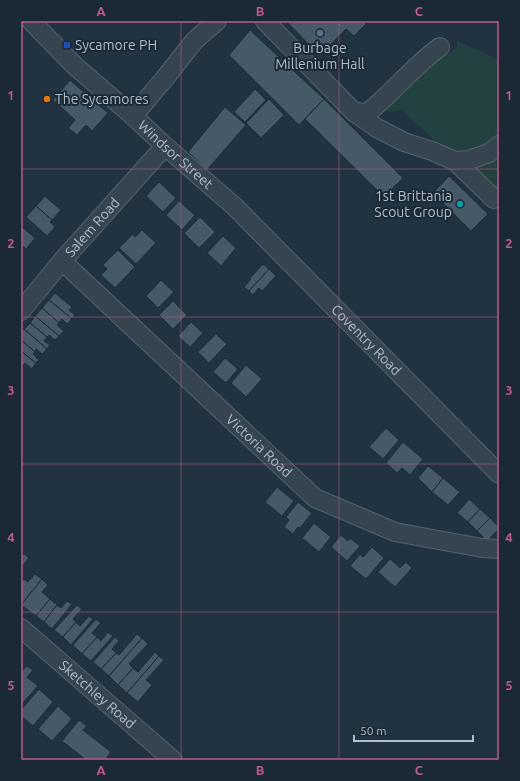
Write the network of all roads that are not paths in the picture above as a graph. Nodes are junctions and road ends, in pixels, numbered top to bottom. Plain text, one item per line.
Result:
1 (31, 21) edge
2 (216, 21) edge
3 (265, 21) edge
4 (440, 47) dead end
5 (354, 112) junction
6 (133, 116) junction
7 (499, 145) edge
8 (165, 146) junction
9 (454, 161) junction
10 (494, 199) dead end
11 (234, 206) joint
12 (62, 261) junction
13 (21, 311) edge
14 (499, 474) edge
15 (499, 549) edge
16 (21, 628) edge
17 (173, 760) edge

1 - 6 street, Windsor Street
2 - 6 street
3 - 5 street
4 - 5 street
5 - 9 street
6 - 8 street, Windsor Street
7 - 9 street
8 - 11 street, Windsor Street
8 - 12 street, Salem Road
9 - 10 street
11 - 14 street, Coventry Road
12 - 13 street, Salem Road
12 - 15 street, Victoria Road
16 - 17 street, Sketchley Road

